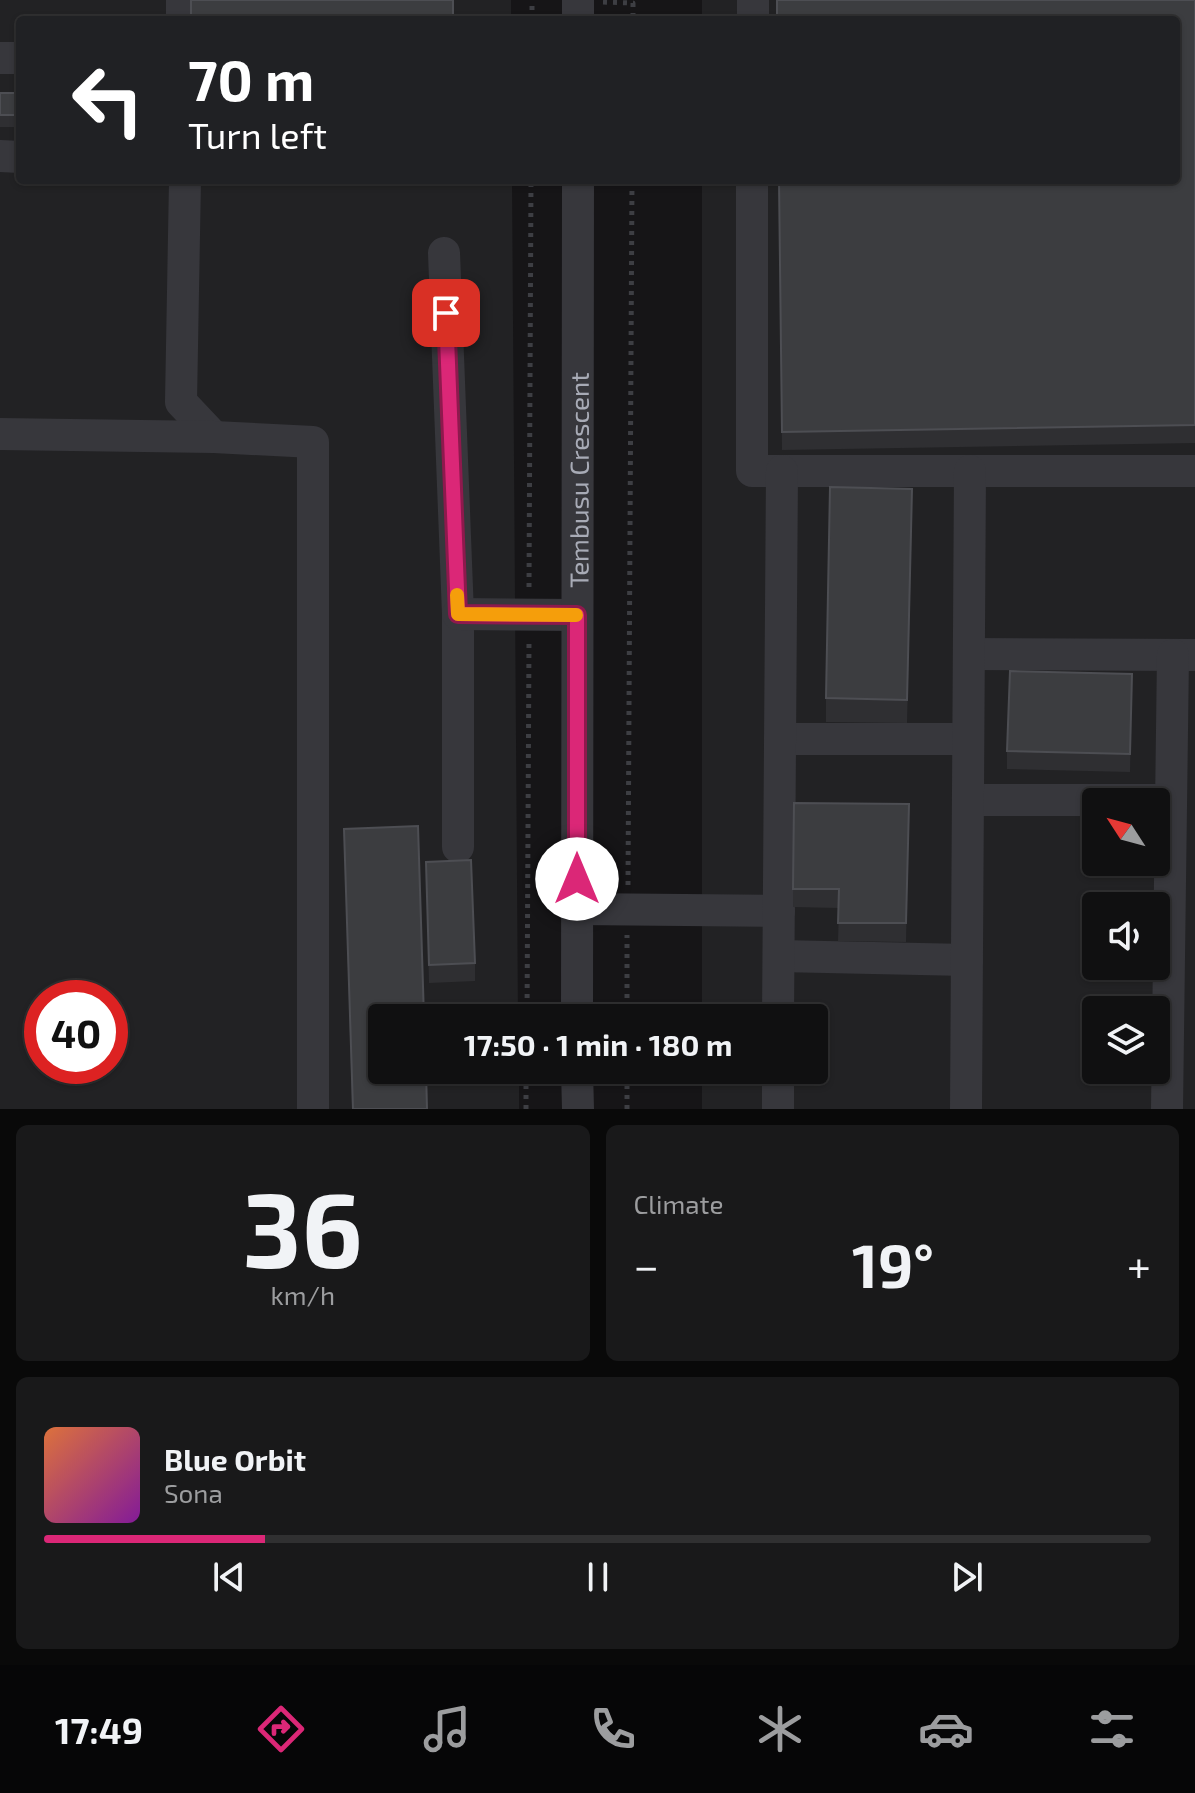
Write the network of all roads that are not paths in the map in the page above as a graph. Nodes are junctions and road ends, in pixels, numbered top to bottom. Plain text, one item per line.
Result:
1 (185, 184) edge
2 (578, 184) edge
3 (752, 184) edge
4 (444, 253) dead end
5 (0, 434) edge
6 (214, 437) junction
7 (782, 471) junction
8 (970, 471) junction
9 (1195, 471) edge
10 (458, 614) junction
11 (577, 615) junction
12 (969, 654) junction
13 (1184, 655) edge
14 (780, 739) junction
15 (968, 739) junction
16 (968, 800) junction
17 (1171, 800) junction
18 (458, 847) dead end
19 (577, 909) junction
20 (1182, 909) edge
21 (779, 911) junction
22 (779, 956) junction
23 (967, 960) junction
24 (577, 1004) edge
25 (778, 1004) edge
26 (577, 1084) edge
27 (778, 1084) edge
28 (313, 1109) edge
29 (578, 1109) edge
30 (778, 1109) edge
31 (966, 1109) edge
32 (1167, 1109) edge

1 - 6 street
2 - 11 street, Tembusu Crescent
3 - 7 street
4 - 10 street
5 - 6 street
6 - 28 street
7 - 8 street
7 - 14 street
8 - 9 street
8 - 12 street
10 - 11 street
10 - 18 street
11 - 19 street, Tembusu Crescent
12 - 13 street
12 - 15 street
13 - 17 street
14 - 15 street
14 - 21 street
15 - 16 street
16 - 17 street
16 - 23 street
17 - 20 street
19 - 21 street
19 - 24 street, Tembusu Crescent
20 - 32 street
21 - 22 street
22 - 23 street
22 - 25 street
23 - 31 street
26 - 29 street
27 - 30 street

